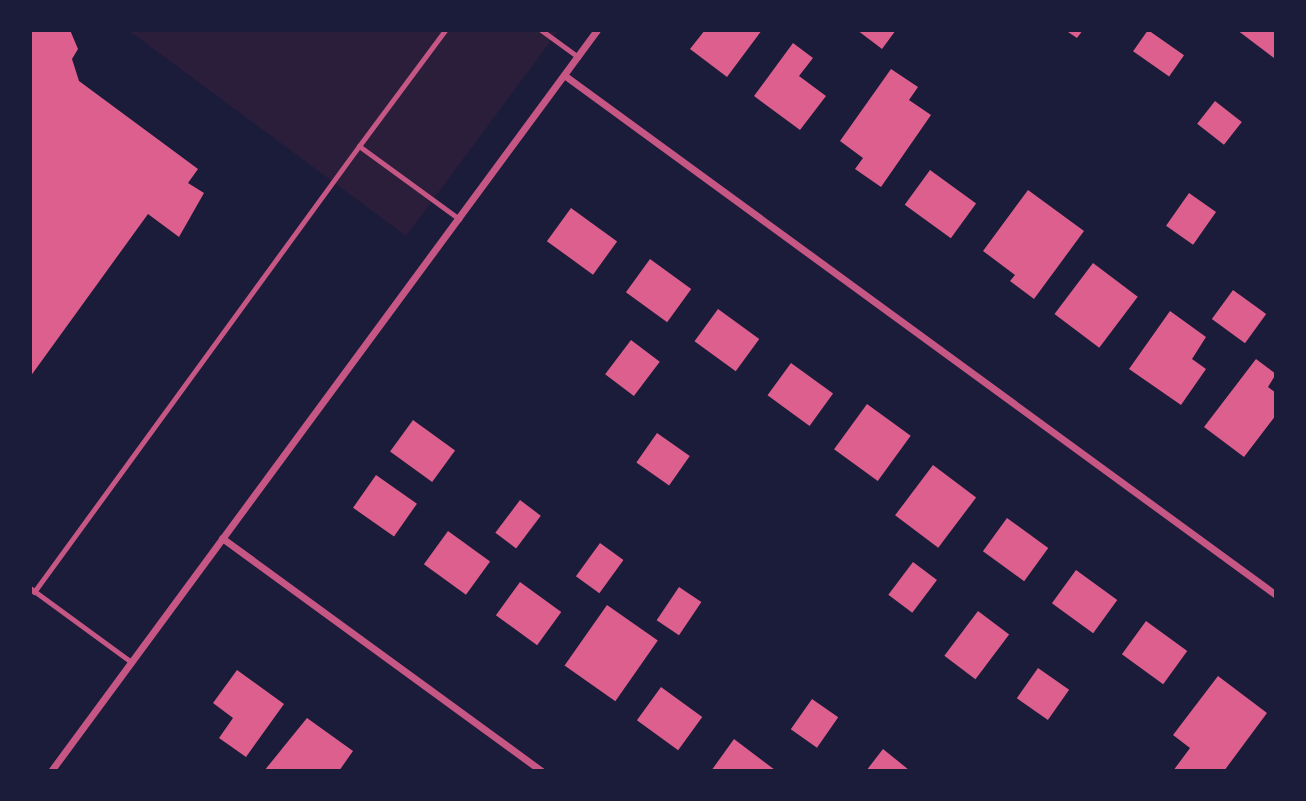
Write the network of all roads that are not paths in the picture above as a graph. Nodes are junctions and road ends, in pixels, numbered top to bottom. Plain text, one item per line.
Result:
1 (445, 30) edge
2 (541, 30) edge
3 (597, 30) edge
4 (578, 57) junction
5 (564, 75) junction
6 (359, 146) junction
7 (458, 219) junction
8 (222, 538) junction
9 (32, 590) edge
10 (1276, 596) edge
11 (131, 662) junction
12 (51, 771) edge
13 (542, 771) edge

1 - 6 lane
2 - 4 lane
3 - 4 street
4 - 5 street
5 - 7 street
5 - 10 street
6 - 7 lane
6 - 9 lane
7 - 8 street
8 - 11 street
8 - 13 street
9 - 11 lane
11 - 12 street

